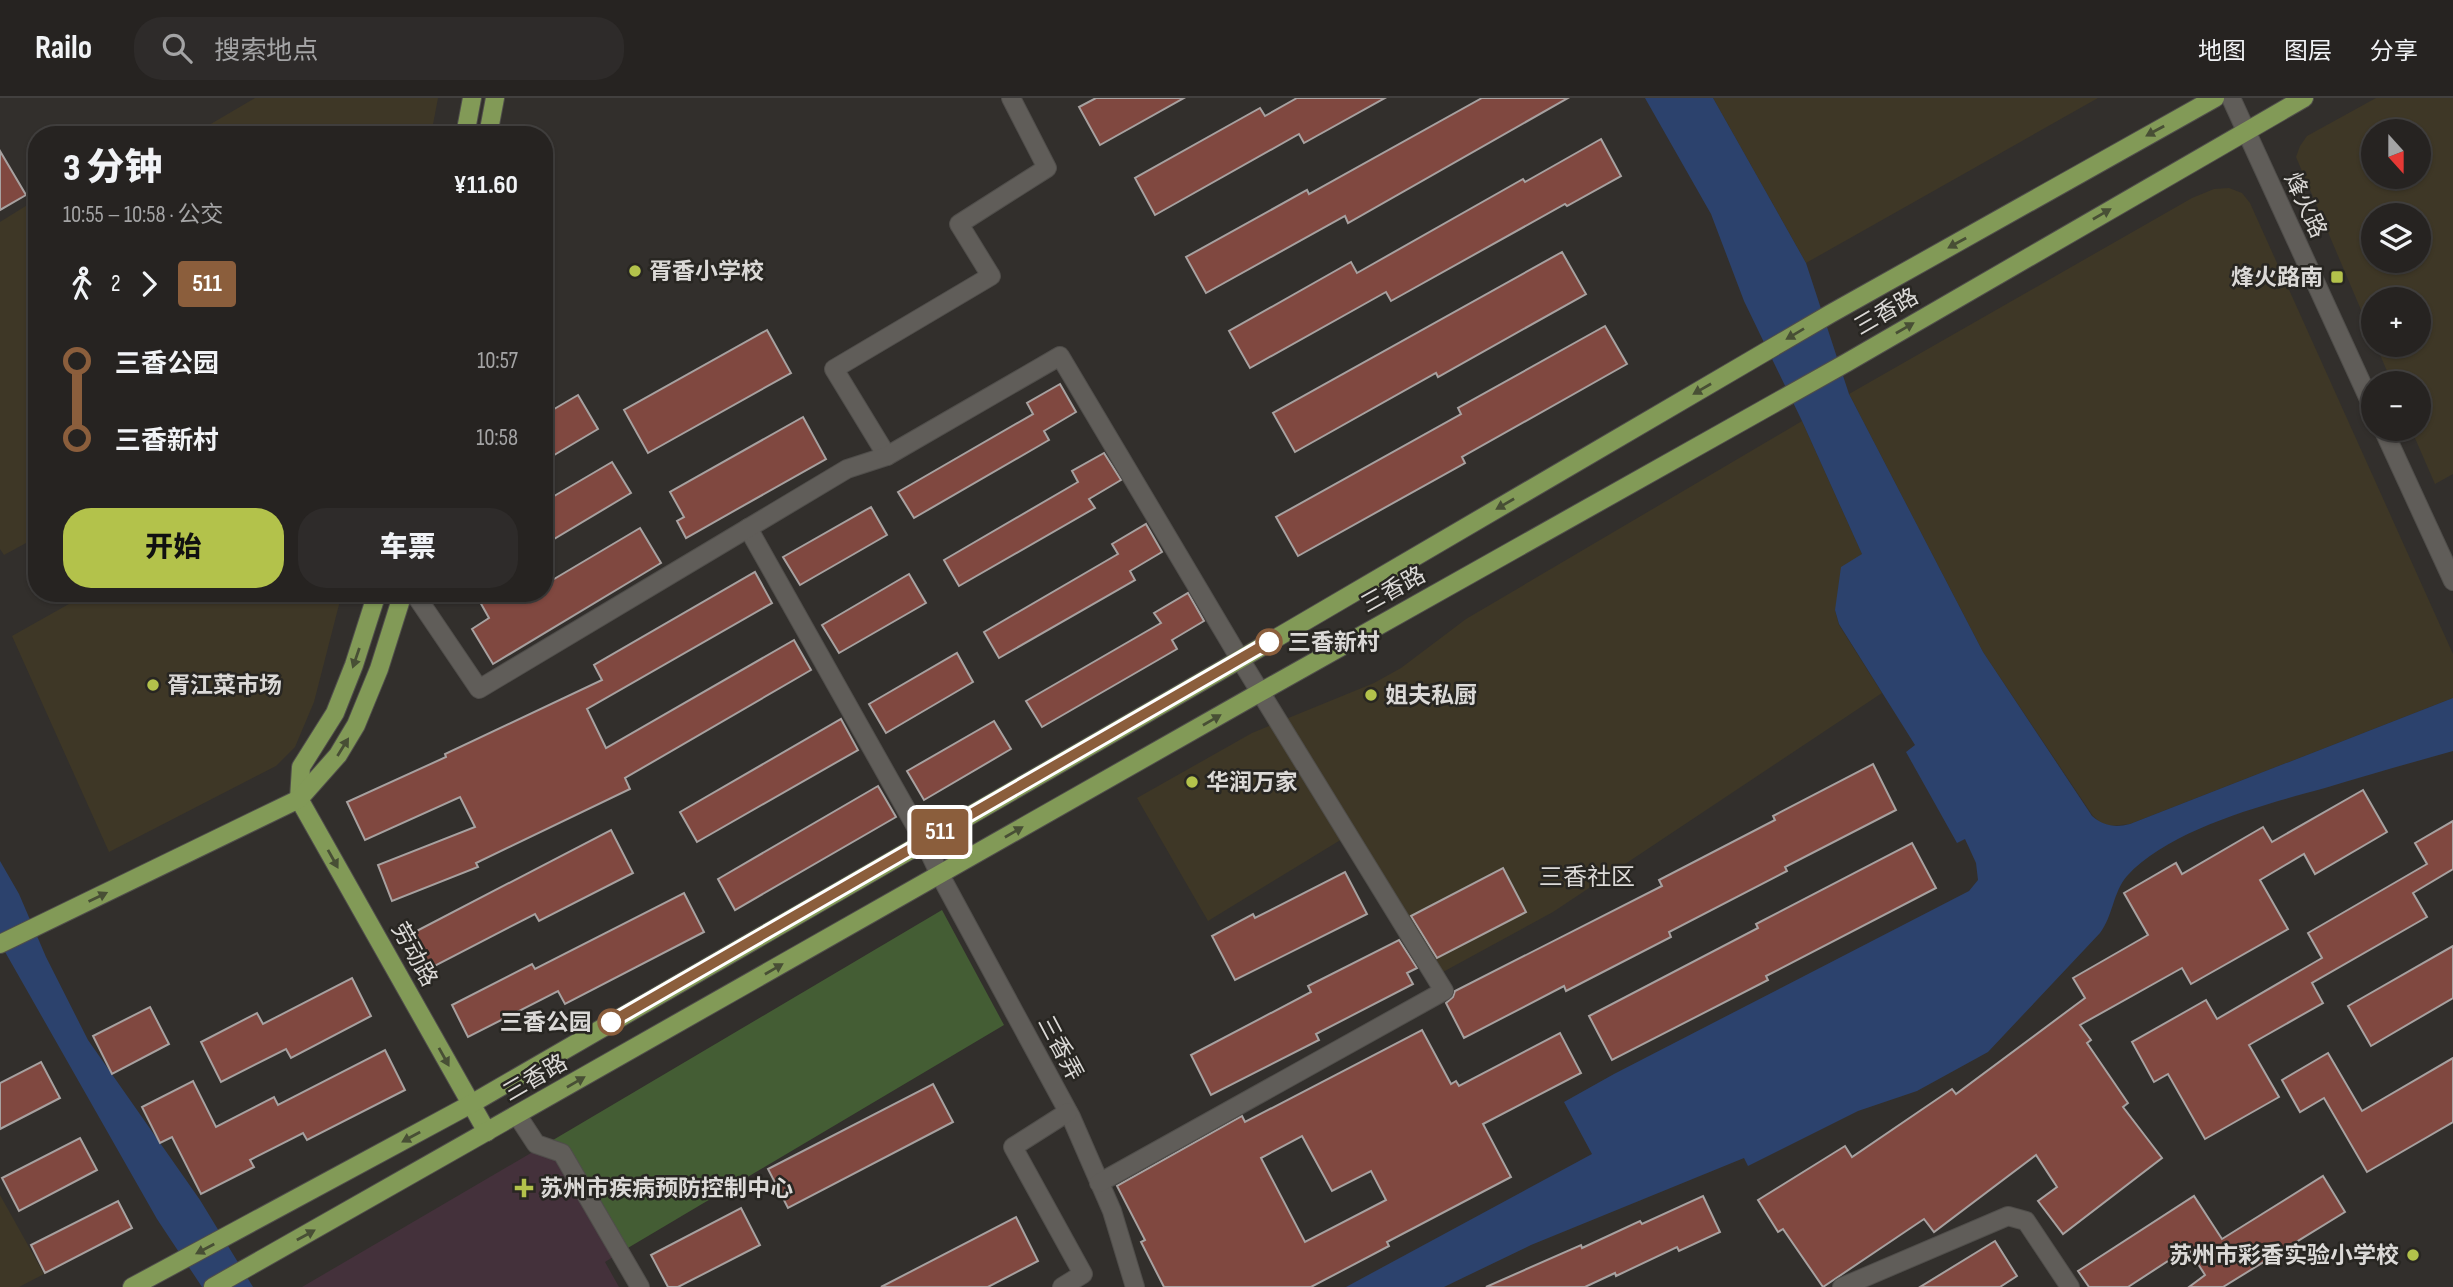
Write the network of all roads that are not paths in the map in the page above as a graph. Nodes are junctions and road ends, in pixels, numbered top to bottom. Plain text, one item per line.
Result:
1 (472, 98) edge
2 (495, 98) edge
3 (1011, 98) edge
4 (2215, 98) edge
5 (2231, 98) edge
6 (2304, 98) edge
7 (467, 126) edge
8 (490, 126) edge
9 (2245, 132) junction
10 (2361, 382) edge
11 (2388, 441) edge
12 (887, 456) junction
13 (748, 528) junction
14 (2453, 581) edge
15 (374, 602) edge
16 (400, 602) edge
17 (420, 602) edge
18 (1240, 659) junction
19 (1261, 692) junction
20 (299, 799) junction
21 (924, 841) junction
22 (940, 875) junction
23 (0, 944) edge
24 (471, 1104) junction
25 (1068, 1112) junction
26 (517, 1115) junction
27 (487, 1132) junction
28 (1099, 1183) junction
29 (132, 1287) edge
30 (213, 1287) edge
31 (640, 1287) edge
32 (1062, 1287) edge
33 (1135, 1287) edge
34 (1842, 1287) edge
35 (2070, 1287) edge

1 - 7 main road
2 - 8 main road
3 - 12 street
4 -> 18 main road, 三香路
5 - 9 street, 烽火路
6 - 9 main road, 三香路
9 - 10 street, 烽火路
19 -> 9 main road, 三香路
11 - 14 street
12 - 13 street
12 - 18 street
13 - 17 street
13 - 21 street, 三香弄
15 -> 20 main road
20 -> 16 main road
18 - 19 street
18 - 21 main road, 三香路
22 -> 19 main road, 三香路
19 - 28 street
23 -> 20 main road
20 -> 24 main road, 劳动路
21 - 22 street, 三香弄
21 - 24 main road, 三香路
22 - 25 street, 三香弄
26 -> 22 main road, 三香路
24 - 27 main road, 劳动路
24 -> 29 main road, 三香路
25 - 28 street, 三香弄
25 - 32 street
26 - 27 main road, 三香路
26 - 31 street
30 -> 27 main road, 三香路
28 - 33 street, 三香弄
34 - 35 street

